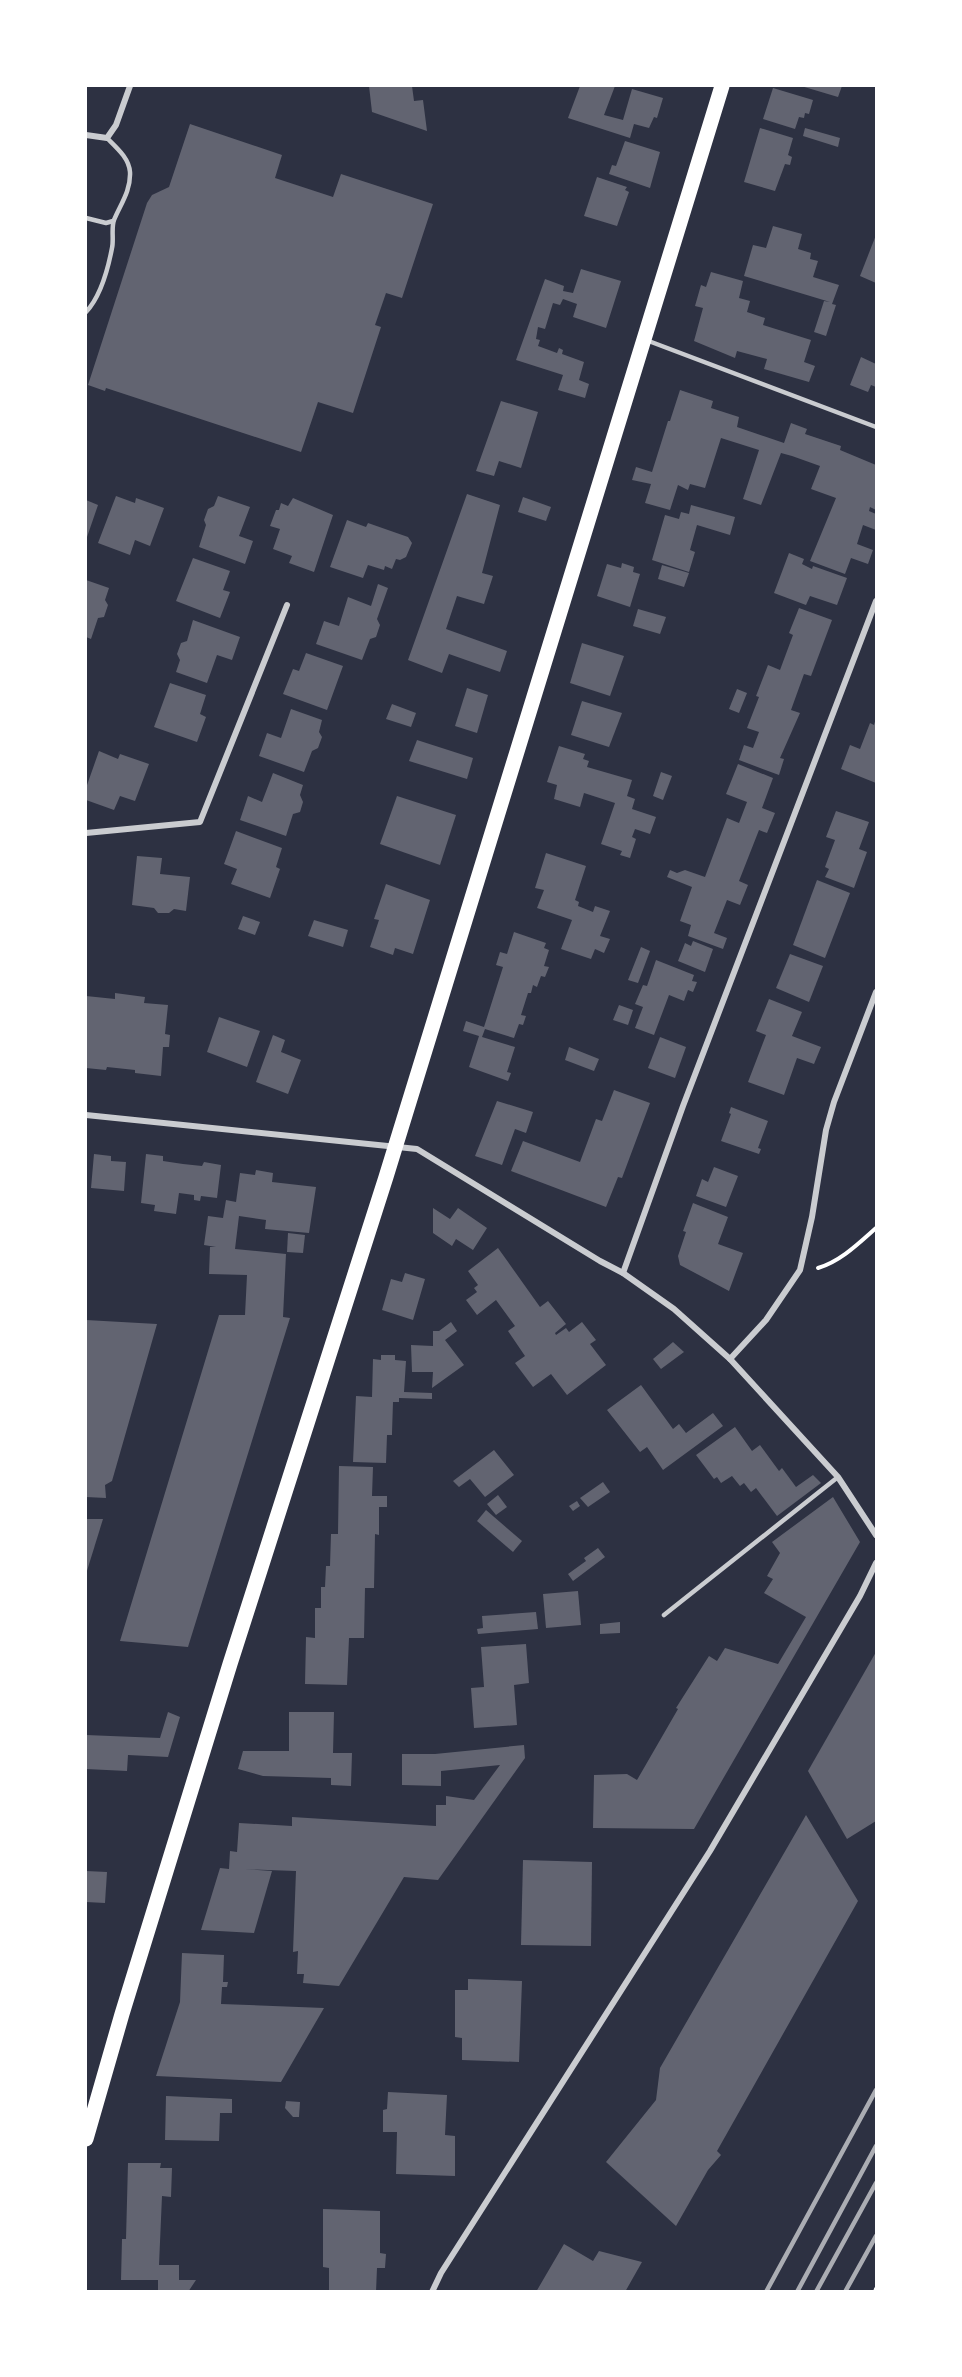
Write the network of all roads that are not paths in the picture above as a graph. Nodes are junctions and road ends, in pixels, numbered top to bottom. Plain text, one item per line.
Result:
1 (130, 86) edge
2 (722, 86) edge
3 (86, 135) edge
4 (107, 138) junction
5 (86, 218) edge
6 (113, 221) junction
7 (86, 312) edge
8 (643, 339) junction
9 (876, 427) edge
10 (876, 601) edge
11 (286, 605) dead end
12 (86, 832) edge
13 (876, 992) edge
14 (86, 1115) edge
15 (396, 1145) junction
16 (623, 1273) junction
17 (730, 1359) junction
18 (838, 1478) junction
19 (876, 1535) edge
20 (876, 1563) edge
21 (664, 1615) dead end
22 (86, 2139) edge
23 (432, 2292) edge

1 - 4 street
2 - 8 main road
3 - 4 street
4 - 6 lane
5 - 6 lane
6 - 7 lane
8 - 9 lane
8 - 15 main road
10 - 16 street
11 - 12 street
13 - 17 street
14 - 15 street
15 - 16 street
15 - 22 main road
16 - 17 street
17 - 18 street
18 - 19 street
18 - 21 lane
20 - 23 street

